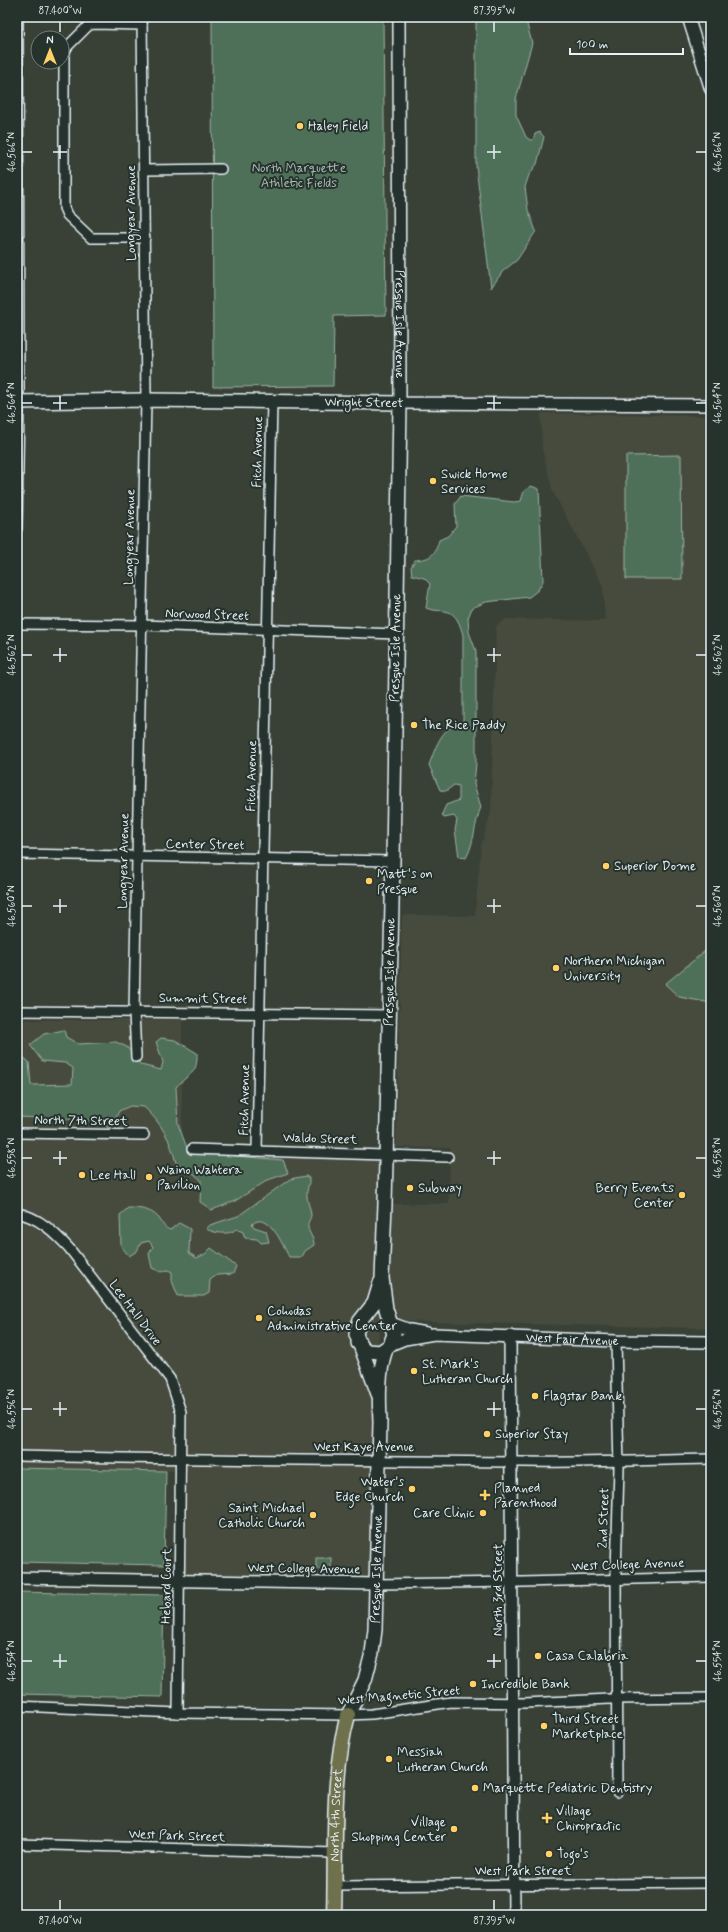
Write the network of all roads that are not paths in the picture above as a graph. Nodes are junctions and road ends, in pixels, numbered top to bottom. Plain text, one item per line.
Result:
1 (18, 17) edge
2 (399, 17) edge
3 (688, 17) edge
4 (142, 21) edge
5 (711, 90) edge
6 (221, 169) dead end
7 (144, 170) junction
8 (145, 238) junction
9 (146, 400) junction
10 (18, 402) edge
11 (272, 402) junction
12 (400, 404) junction
13 (711, 405) edge
14 (17, 529) edge
15 (17, 624) edge
16 (142, 625) junction
17 (268, 631) junction
18 (396, 634) junction
19 (17, 854) edge
20 (137, 856) junction
21 (263, 859) junction
22 (393, 861) junction
23 (17, 1011) edge
24 (134, 1012) junction
25 (260, 1013) junction
26 (389, 1015) junction
27 (136, 1057) dead end
28 (17, 1133) edge
29 (144, 1135) dead end
30 (192, 1149) dead end
31 (257, 1150) junction
32 (385, 1154) junction
33 (448, 1156) dead end
34 (17, 1213) edge
35 (382, 1278) junction
36 (362, 1319) junction
37 (390, 1322) junction
38 (434, 1334) junction
39 (510, 1336) junction
40 (616, 1341) junction
41 (358, 1342) junction
42 (711, 1342) edge
43 (388, 1347) junction
44 (378, 1394) junction
45 (17, 1456) edge
46 (711, 1459) edge
47 (181, 1460) junction
48 (379, 1460) junction
49 (619, 1460) junction
50 (511, 1462) junction
51 (711, 1577) edge
52 (17, 1578) edge
53 (616, 1580) junction
54 (180, 1581) junction
55 (512, 1582) junction
56 (377, 1584) junction
57 (711, 1698) edge
58 (617, 1699) junction
59 (512, 1702) junction
60 (17, 1706) edge
61 (178, 1713) junction
62 (348, 1715) junction
63 (617, 1792) dead end
64 (17, 1844) edge
65 (336, 1853) junction
66 (711, 1883) edge
67 (514, 1884) junction
68 (335, 1886) junction
69 (334, 1915) edge
70 (514, 1915) edge

1 - 10 street
2 - 12 street, Presque Isle Avenue
3 - 5 street
4 - 7 street, Longyear Avenue
4 - 8 street
6 - 7 street
7 - 8 street, Longyear Avenue
8 - 9 street, Longyear Avenue
9 - 10 main road, Wright Street
9 - 11 main road, Wright Street
9 - 16 street, Longyear Avenue
10 - 14 street
11 - 12 main road, Wright Street
11 - 17 street, Fitch Avenue
12 - 13 street, Wright Street
12 - 18 main road, Presque Isle Avenue
15 - 16 street, Norwood Street
16 - 17 street, Norwood Street
16 - 20 street, Longyear Avenue
17 - 18 street, Norwood Street
17 - 21 street, Fitch Avenue
18 - 22 main road, Presque Isle Avenue
19 - 20 street, Center Street
20 - 21 street, Center Street
20 - 24 street, Longyear Avenue
21 - 22 street, Center Street
21 - 25 street, Fitch Avenue
22 - 26 main road, Presque Isle Avenue
23 - 24 street, Summit Street
24 - 25 street, Summit Street
24 - 27 street, Longyear Avenue
25 - 26 street, Summit Street
25 - 31 street, Fitch Avenue
26 - 32 main road, Presque Isle Avenue
28 - 29 street, North 7th Street
30 - 31 street, Waldo Street
31 - 32 street, Waldo Street
32 - 33 street, Waldo Street
32 - 35 main road, Presque Isle Avenue
34 - 47 street, Lee Hall Drive
35 - 36 main road, Presque Isle Avenue
35 - 37 main road, Presque Isle Avenue
36 - 37 main road, West Fair Avenue
36 - 41 main road, Presque Isle Avenue
37 - 38 street, West Fair Avenue
37 - 43 main road, Presque Isle Avenue
38 - 39 street, West Fair Avenue
38 - 43 street, West Fair Avenue
39 - 40 street, West Fair Avenue
39 - 50 street, North 3rd Street
40 - 42 street, West Fair Avenue
40 - 49 street, 2nd Street
41 - 43 main road, West Fair Avenue
41 - 44 main road, Presque Isle Avenue
43 - 44 main road, Presque Isle Avenue
44 - 48 main road, Presque Isle Avenue
45 - 47 street, West Kaye Avenue
46 - 49 street, West Kaye Avenue
47 - 48 street, West Kaye Avenue
47 - 54 street, Hebard Court
48 - 50 street, West Kaye Avenue
48 - 56 main road, Presque Isle Avenue
49 - 50 street, West Kaye Avenue
49 - 53 street, 2nd Street
50 - 55 street, North 3rd Street
51 - 53 street, West College Avenue
52 - 54 street, West College Avenue
53 - 55 street, West College Avenue
53 - 58 street, 2nd Street
54 - 56 street, West College Avenue
54 - 61 street, Hebard Court
55 - 56 street, West College Avenue
55 - 59 street, North 3rd Street
56 - 62 main road, Presque Isle Avenue
57 - 58 street, West Magnetic Street
58 - 59 street, West Magnetic Street
58 - 63 street, 2nd Street
59 - 62 street, West Magnetic Street
59 - 67 street, North 3rd Street
60 - 61 street, West Magnetic Street
61 - 62 street, West Magnetic Street
62 - 65 main road, North 4th Street
64 - 65 street, West Park Street
65 - 68 main road, North 4th Street
66 - 67 street, West Park Street
67 - 68 street, West Park Street
67 - 70 street, North 3rd Street
68 - 69 main road, North 4th Street

